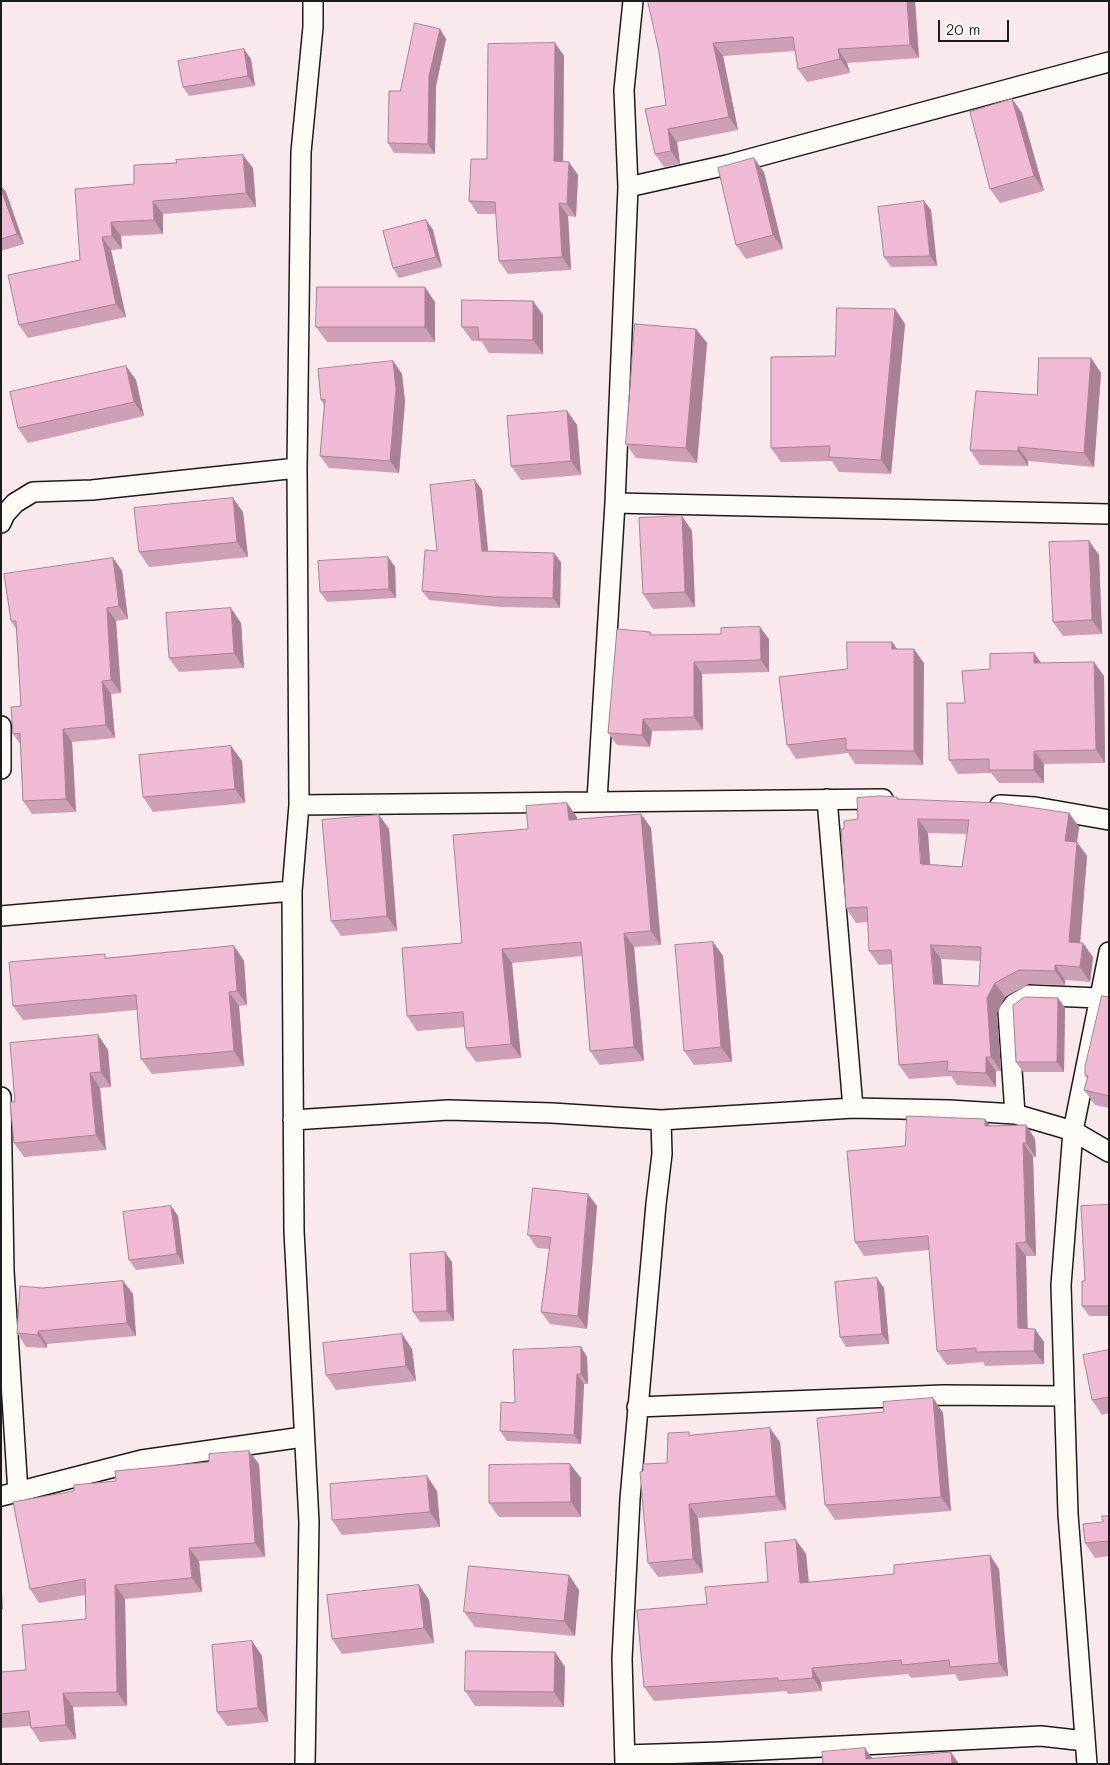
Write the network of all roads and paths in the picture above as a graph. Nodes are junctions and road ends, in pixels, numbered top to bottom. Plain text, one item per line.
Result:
1 (313, 1) edge
2 (633, 1) edge
3 (1109, 62) edge
4 (628, 187) junction
5 (297, 468) junction
6 (615, 503) junction
7 (1109, 514) edge
8 (1, 523) edge
9 (1, 726) edge
10 (1, 769) edge
11 (827, 799) junction
12 (597, 800) junction
13 (902, 800) edge
14 (978, 804) edge
15 (299, 805) junction
16 (1109, 820) edge
17 (292, 891) junction
18 (1, 916) edge
19 (1109, 952) edge
20 (1098, 998) junction
21 (1, 1097) edge
22 (853, 1108) junction
23 (1015, 1114) junction
24 (293, 1120) junction
25 (661, 1120) junction
26 (1073, 1130) junction
27 (1109, 1152) edge
28 (1064, 1396) junction
29 (637, 1407) junction
30 (303, 1437) junction
31 (10, 1494) edge
32 (1085, 1741) junction
33 (625, 1759) edge
34 (304, 1764) edge
35 (1086, 1764) edge

1 - 5 street
2 - 4 street
3 - 4 street
4 - 6 street
5 - 8 street
5 - 15 street
6 - 7 street
6 - 12 street
9 - 10 street
11 - 12 street
11 - 13 street
11 - 22 street
12 - 15 street
14 - 16 street
15 - 17 street
17 - 18 street
17 - 24 street
19 - 20 street
20 - 23 street
20 - 26 street
21 - 31 street
22 - 23 street
22 - 25 street
23 - 26 street
24 - 25 street
24 - 30 street
25 - 29 street
26 - 27 street
26 - 28 street
28 - 29 street
28 - 32 street
29 - 33 street
30 - 31 street
30 - 34 street
32 - 33 street
32 - 35 street

